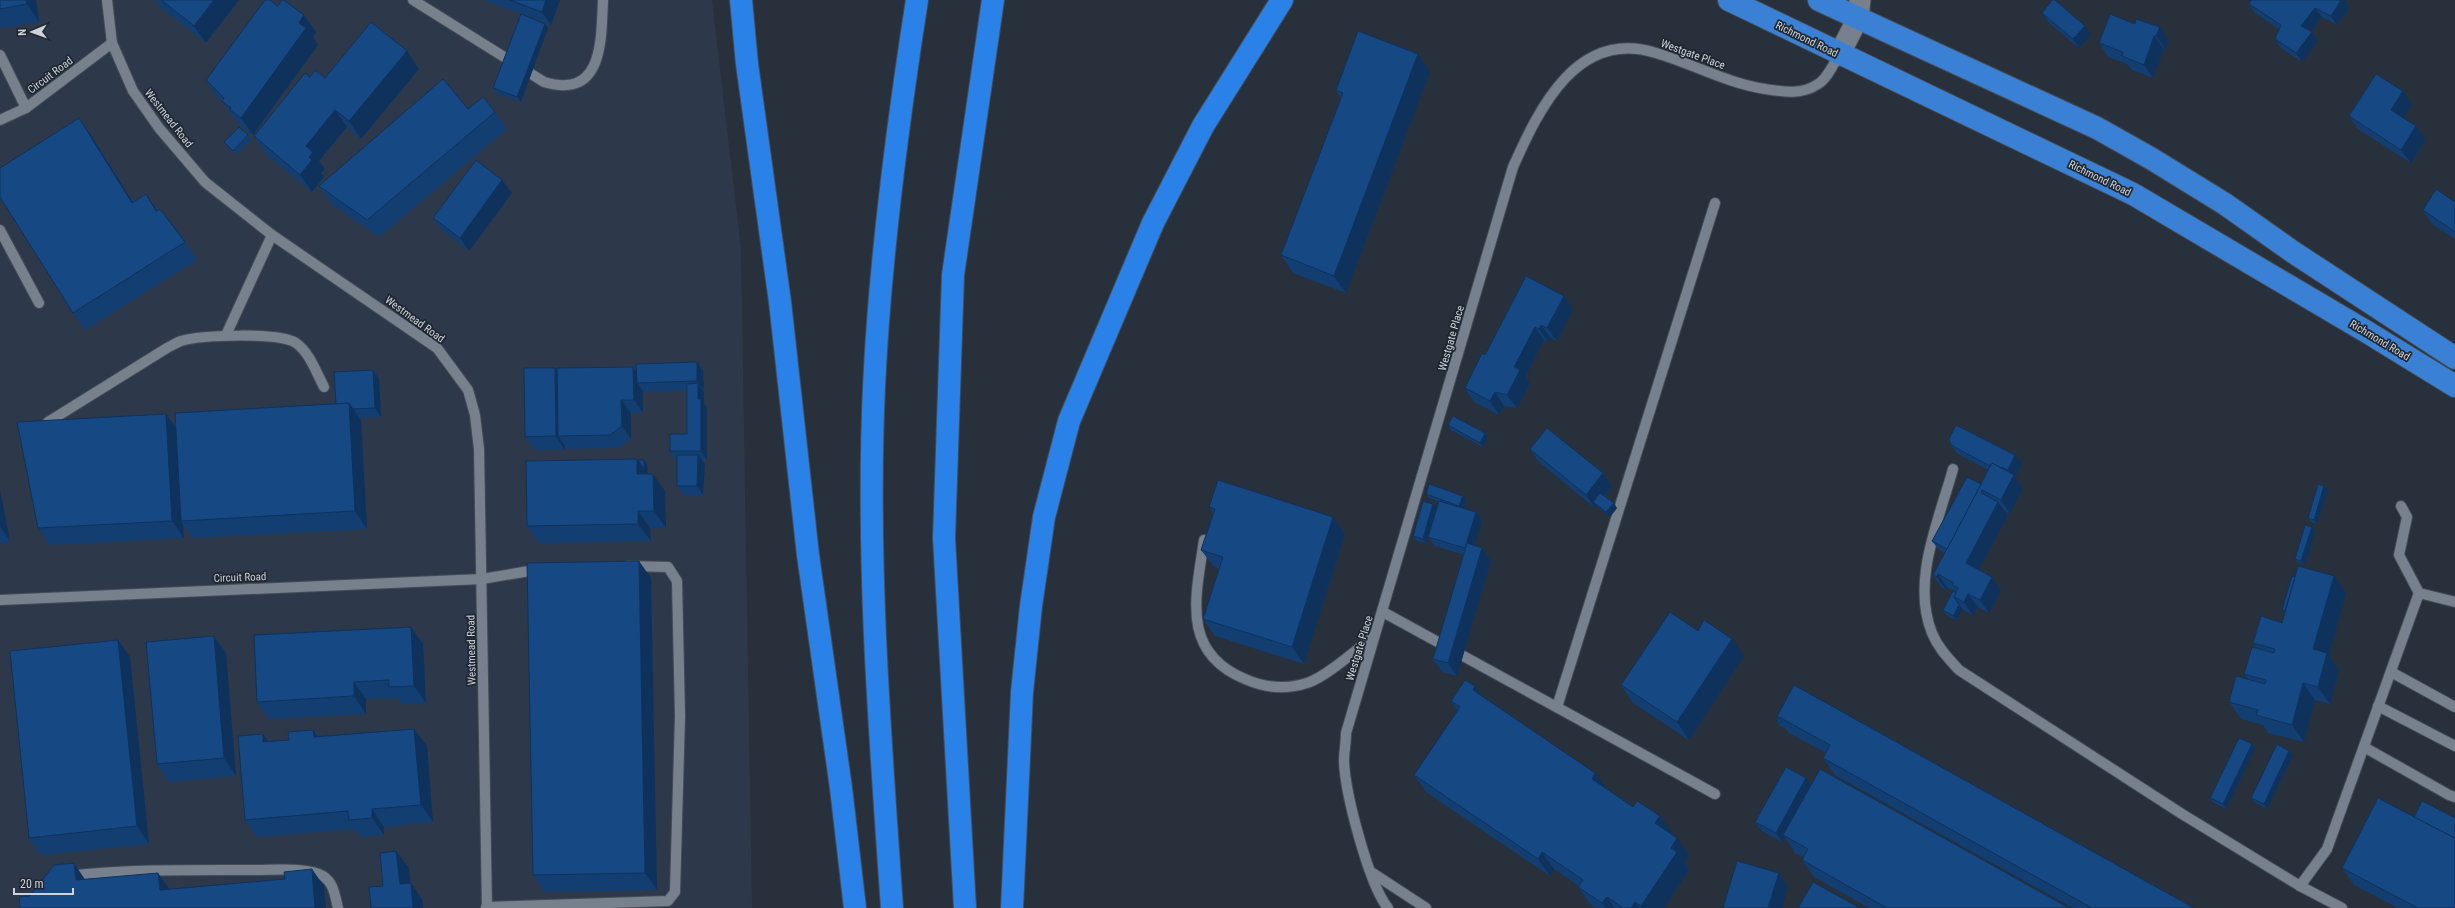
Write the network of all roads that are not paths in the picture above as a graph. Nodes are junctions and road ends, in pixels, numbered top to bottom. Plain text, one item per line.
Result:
1 (107, 0) edge
2 (413, 0) edge
3 (602, 0) edge
4 (741, 0) edge
5 (917, 0) edge
6 (993, 0) edge
7 (1282, 0) edge
8 (1729, 0) edge
9 (1819, 0) edge
10 (1859, 9) edge
11 (112, 43) junction
12 (0, 55) edge
13 (1839, 55) junction
14 (3, 68) edge
15 (26, 108) junction
16 (0, 120) edge
17 (1715, 203) dead end
18 (0, 230) edge
19 (272, 235) junction
20 (39, 303) dead end
21 (226, 335) junction
22 (2455, 358) edge
23 (2455, 386) edge
24 (324, 387) dead end
25 (48, 422) edge
26 (1953, 469) dead end
27 (2401, 506) dead end
28 (1204, 540) edge
29 (621, 566) edge
30 (550, 569) edge
31 (482, 579) junction
32 (2419, 593) junction
33 (0, 600) edge
34 (2455, 602) edge
35 (1383, 612) junction
36 (1374, 636) junction
37 (2390, 672) junction
38 (2378, 706) junction
39 (2455, 707) edge
40 (1557, 708) junction
41 (2455, 746) edge
42 (2364, 747) junction
43 (1716, 794) dead end
44 (2455, 797) edge
45 (1371, 872) junction
46 (55, 877) edge
47 (2300, 886) junction
48 (486, 907) edge
49 (338, 908) edge
50 (855, 908) edge
51 (892, 908) edge
52 (965, 908) edge
53 (1012, 908) edge
54 (1388, 908) edge
55 (1426, 908) edge
56 (2342, 908) edge

1 - 11 lane, Westmead Road
2 - 3 lane
4 - 50 highway
5 - 51 highway
6 - 52 highway
7 - 53 highway
8 - 13 highway, Richmond Road
9 - 10 highway
10 - 13 street
10 - 22 highway
11 - 15 lane, Circuit Road
11 - 19 lane, Westmead Road
12 - 14 lane
13 - 23 highway, Richmond Road
13 - 35 lane, Westgate Place
14 - 15 lane
15 - 16 lane, Circuit Road
17 - 40 lane
18 - 20 lane
19 - 21 lane
19 - 31 lane, Westmead Road
21 - 24 lane
21 - 25 lane
26 - 47 lane
27 - 32 lane
28 - 36 lane
29 - 48 lane
30 - 31 lane, Circuit Road
31 - 33 lane, Circuit Road
31 - 48 lane, Westmead Road
32 - 34 lane
32 - 37 lane
35 - 36 lane, Westgate Place
35 - 40 lane
36 - 45 lane, Westgate Place
37 - 38 lane
37 - 39 lane
38 - 41 lane
38 - 42 lane
40 - 43 lane
42 - 44 lane
42 - 47 lane
45 - 54 lane, Westgate Place
45 - 55 lane
46 - 49 lane
47 - 56 lane

